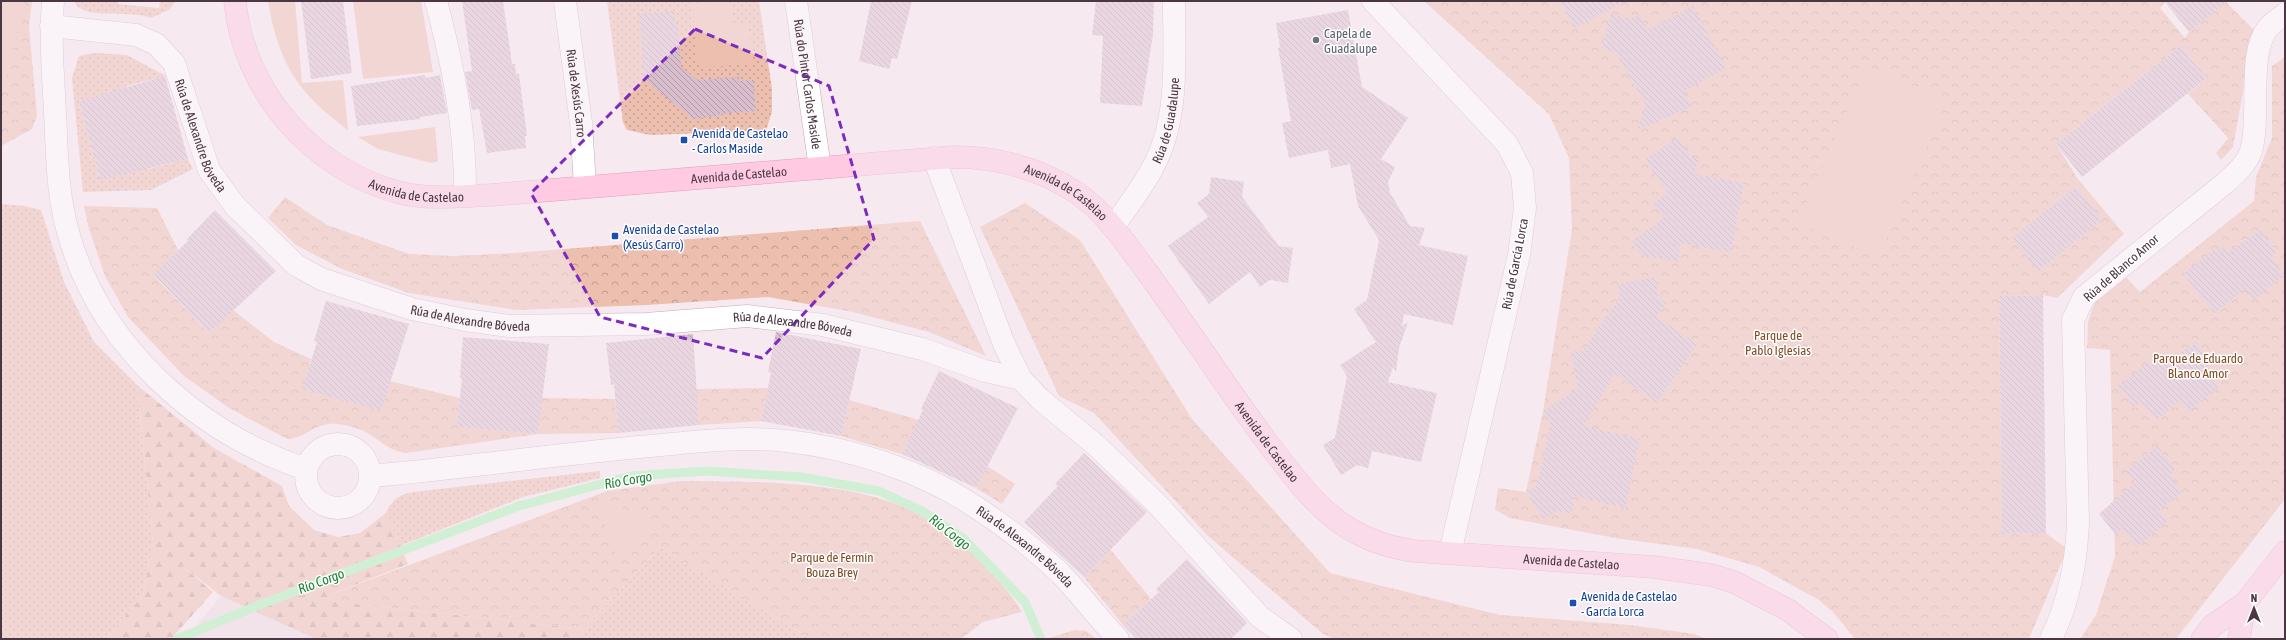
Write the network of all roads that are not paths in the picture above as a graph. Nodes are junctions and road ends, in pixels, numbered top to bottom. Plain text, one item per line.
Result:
1 (53, 1) edge
2 (234, 1) edge
3 (436, 1) edge
4 (565, 1) edge
5 (796, 1) edge
6 (1174, 1) edge
7 (1373, 1) edge
8 (2285, 14) edge
9 (51, 26) junction
10 (934, 158) junction
11 (820, 168) junction
12 (585, 186) junction
13 (466, 196) junction
14 (1113, 227) junction
15 (1021, 379) junction
16 (306, 469) junction
17 (370, 476) junction
18 (2285, 552) edge
19 (1450, 553) junction
20 (2245, 603) junction
21 (1118, 639) edge
22 (1291, 639) edge
23 (1827, 639) edge
24 (2051, 639) edge
25 (2202, 639) edge
26 (2239, 639) edge

1 - 9 street
2 - 13 street, Avenida de Castelao
3 - 13 street
4 - 12 street, Rúa de Xesús Carro
5 - 11 street, Rúa do Pintor Carlos Maside
6 - 14 street, Rúa de Guadalupe
7 - 19 street, Rúa de García Lorca
8 - 24 street, Rúa de Blanco Amor
9 - 15 street, Rúa de Alexandre Bóveda
9 - 16 street
10 - 11 street, Avenida de Castelao
10 - 14 street, Avenida de Castelao
10 - 15 street
11 - 12 street, Avenida de Castelao
12 - 13 street, Avenida de Castelao
14 - 19 street, Avenida de Castelao
15 - 22 street
16 - 17 street
16 - 17 street
17 - 21 street, Rúa de Alexandre Bóveda
18 - 20 street
19 - 23 street, Avenida de Castelao
20 - 25 street
20 - 26 street

